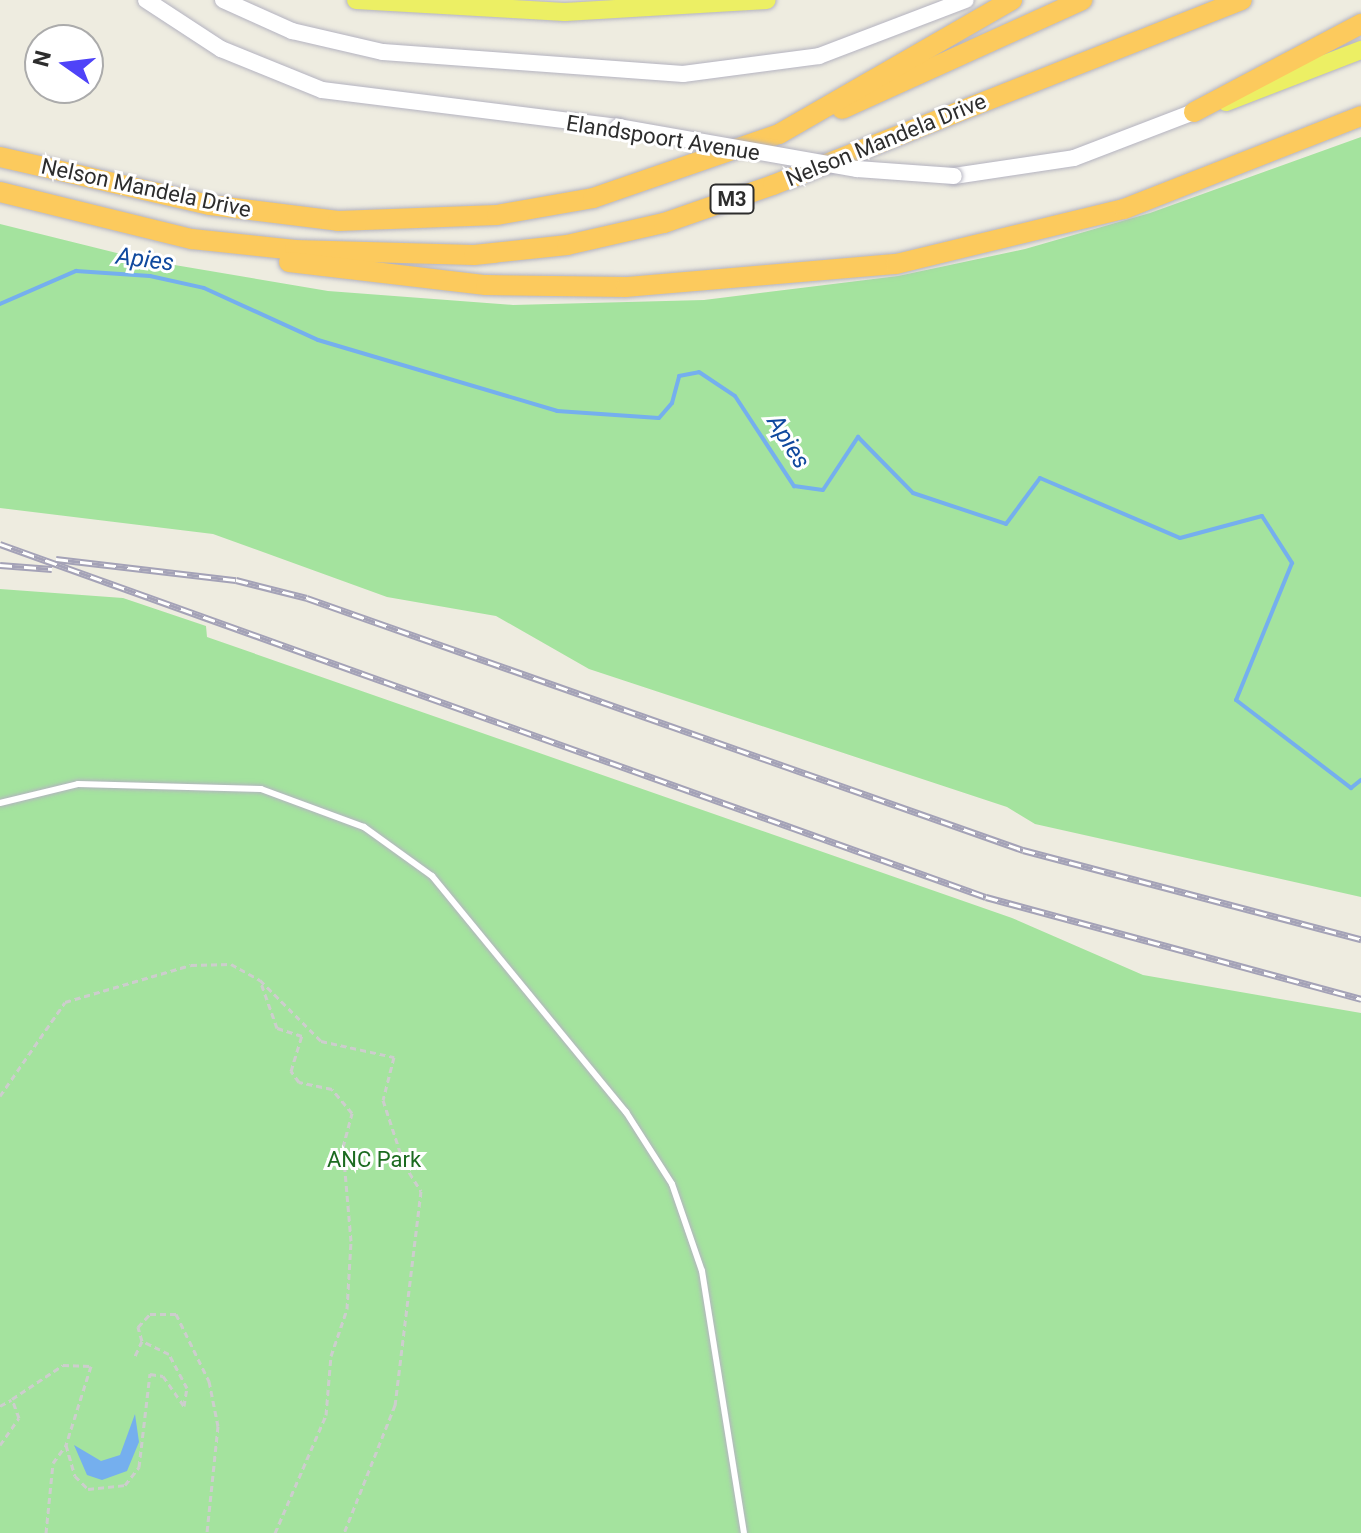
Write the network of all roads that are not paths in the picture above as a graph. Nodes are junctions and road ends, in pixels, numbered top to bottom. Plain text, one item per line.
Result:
1 (146, 0) edge
2 (223, 0) edge
3 (356, 0) edge
4 (767, 0) edge
5 (966, 0) edge
6 (1012, 0) edge
7 (1082, 0) edge
8 (1242, 0) edge
9 (1361, 24) edge
10 (1361, 50) edge
11 (1194, 112) junction
12 (1361, 116) edge
13 (779, 134) junction
14 (0, 157) edge
15 (0, 192) edge
16 (192, 239) junction
17 (0, 803) edge
18 (744, 1533) edge

1 - 11 main road, Elandspoort Avenue, bridge
2 - 5 main road
3 - 4 main road
6 - 13 highway, Nelson Mandela Drive / M3
7 - 13 highway
8 - 16 highway, Nelson Mandela Drive / M3
9 - 11 highway
10 - 11 main road
12 - 16 highway
13 - 14 highway, Nelson Mandela Drive / M3
15 - 16 highway, Nelson Mandela Drive / M3
17 - 18 lane

